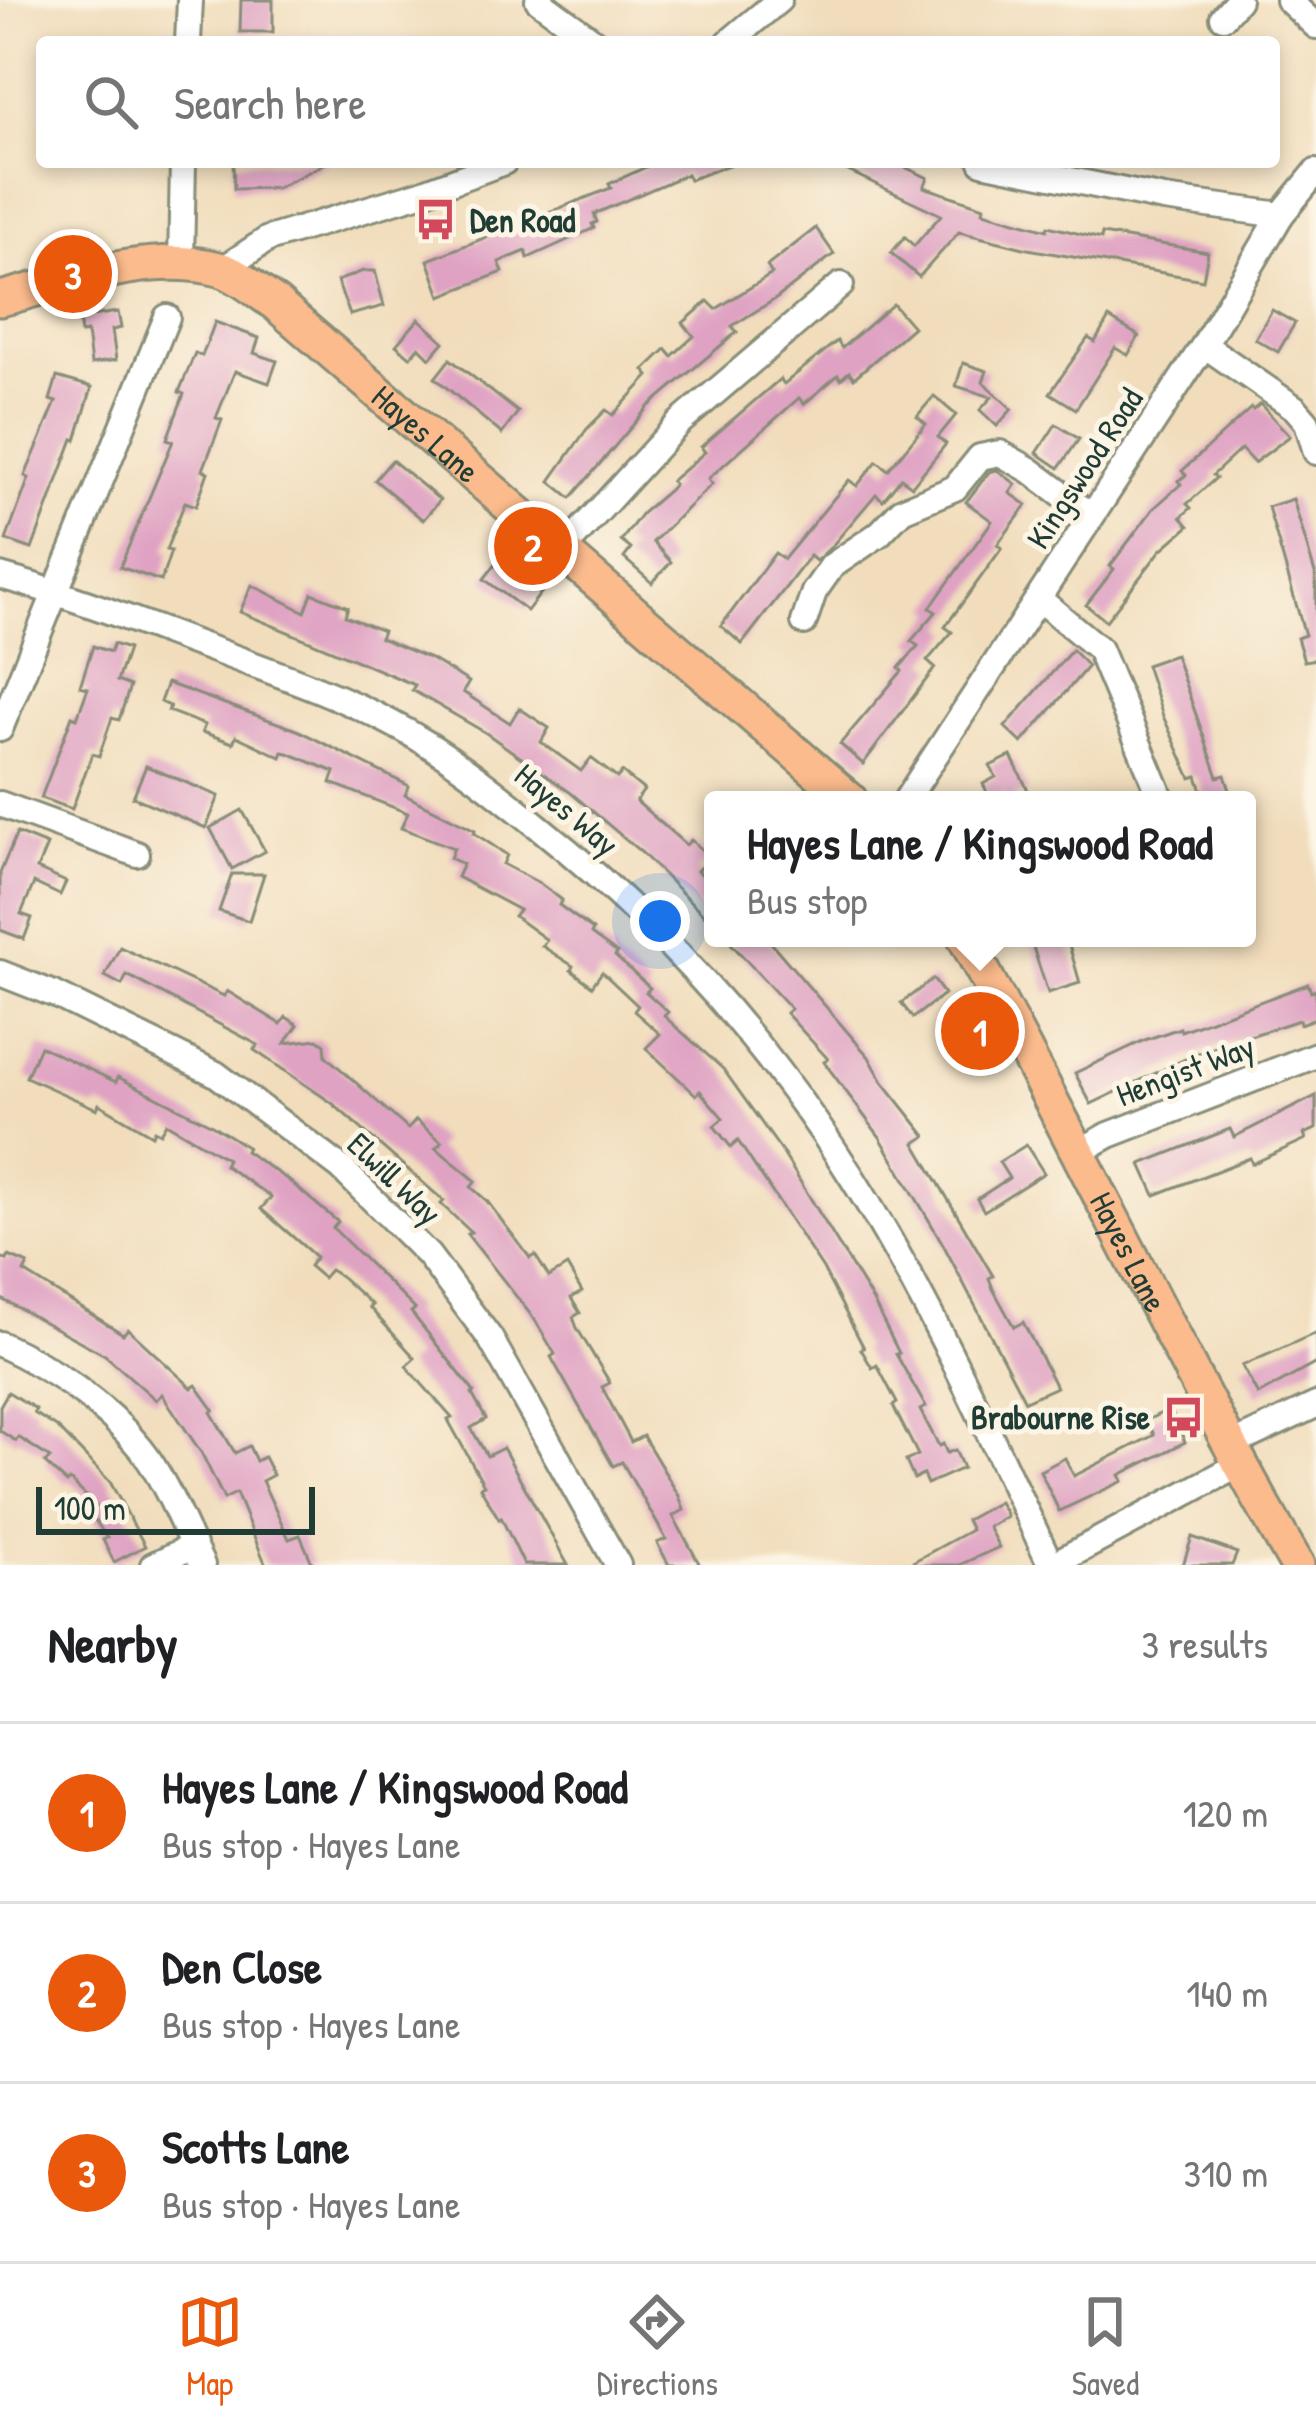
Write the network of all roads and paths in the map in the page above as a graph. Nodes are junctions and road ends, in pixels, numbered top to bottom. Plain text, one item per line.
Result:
1 (190, 0) edge
2 (538, 0) edge
3 (779, 0) edge
4 (1288, 0) edge
5 (1316, 26) edge
6 (188, 36) edge
7 (587, 36) edge
8 (742, 36) edge
9 (183, 168) edge
10 (488, 168) edge
11 (1012, 168) edge
12 (1316, 172) edge
13 (1286, 208) junction
14 (1316, 212) edge
15 (181, 263) junction
16 (224, 269) junction
17 (841, 285) dead end
18 (0, 299) edge
19 (167, 317) dead end
20 (1204, 346) junction
21 (1316, 452) edge
22 (1091, 516) junction
23 (561, 552) junction
24 (0, 576) edge
25 (54, 591) junction
26 (1040, 599) junction
27 (804, 622) dead end
28 (0, 729) edge
29 (840, 791) edge
30 (912, 791) edge
31 (1158, 791) edge
32 (0, 804) edge
33 (136, 854) dead end
34 (970, 947) edge
35 (0, 973) edge
36 (1316, 1055) edge
37 (1080, 1151) junction
38 (0, 1344) edge
39 (1316, 1405) edge
40 (1234, 1455) junction
41 (197, 1556) edge
42 (153, 1565) edge
43 (618, 1565) edge
44 (1052, 1565) edge
45 (1297, 1565) edge

1 - 6 street
2 - 7 street
3 - 8 street
4 - 5 street
9 - 15 street
10 - 16 street
11 - 13 street
12 - 13 street, Kingswood Road
13 - 14 street
13 - 20 street, Kingswood Road
15 - 16 main road, Hayes Lane
15 - 18 main road, Hayes Lane
16 - 23 main road, Hayes Lane
17 - 23 street
19 - 25 street
20 - 21 street
20 - 22 street, Kingswood Road
22 - 26 street, Kingswood Road
22 - 27 street
23 - 29 main road, Hayes Lane
24 - 25 street, Hayes Way
25 - 28 street
25 - 44 street, Hayes Way
26 - 30 street, Kingswood Road
26 - 31 street
32 - 33 street
34 - 37 main road, Hayes Lane
35 - 43 street, Elwill Way
36 - 37 street, Hengist Way
37 - 40 main road, Hayes Lane
38 - 41 street
39 - 40 street
40 - 44 street
40 - 45 main road, Hayes Lane
41 - 42 street

